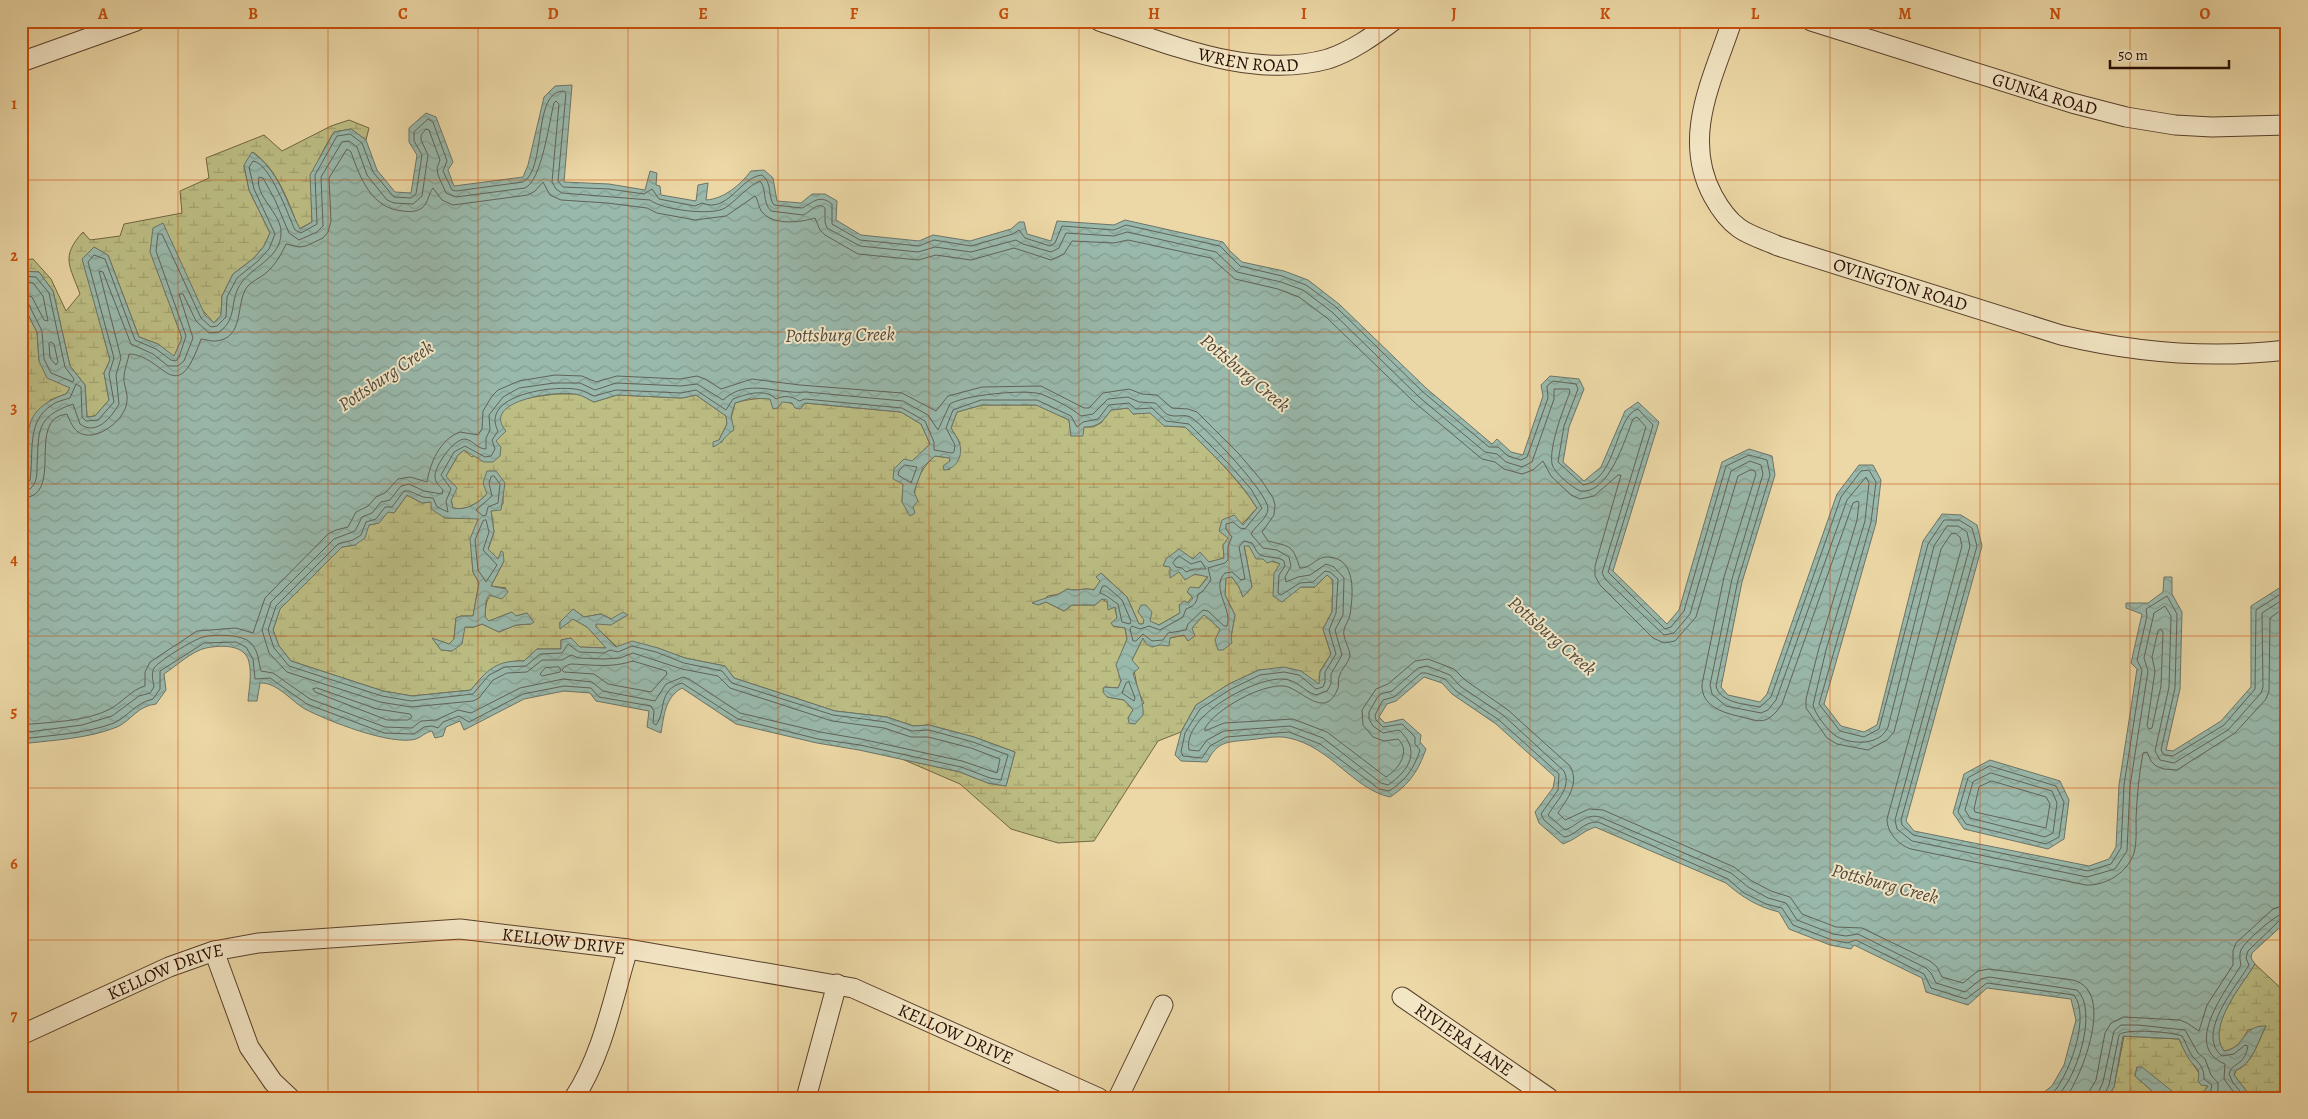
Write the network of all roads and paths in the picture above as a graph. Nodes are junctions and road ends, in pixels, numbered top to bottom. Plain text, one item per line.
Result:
1 (136, 21) edge
2 (1099, 21) edge
3 (1393, 21) edge
4 (1732, 21) edge
5 (1811, 21) edge
6 (21, 62) edge
7 (2287, 125) edge
8 (2287, 350) edge
9 (628, 949) junction
10 (214, 951) junction
11 (837, 984) junction
12 (1402, 997) dead end
13 (1163, 1005) dead end
14 (21, 1035) edge
15 (290, 1098) edge
16 (574, 1098) edge
17 (806, 1098) edge
18 (1099, 1098) edge
19 (1118, 1098) edge
20 (1550, 1098) edge

1 - 6 street
2 - 3 street, WREN ROAD
4 - 8 street, OVINGTON ROAD
5 - 7 street, GUNKA ROAD
9 - 10 street, KELLOW DRIVE
9 - 11 street, KELLOW DRIVE
9 - 16 street
10 - 14 street, KELLOW DRIVE
10 - 15 street
11 - 17 street
11 - 18 street, KELLOW DRIVE
12 - 20 street, RIVIERA LANE
13 - 19 street

